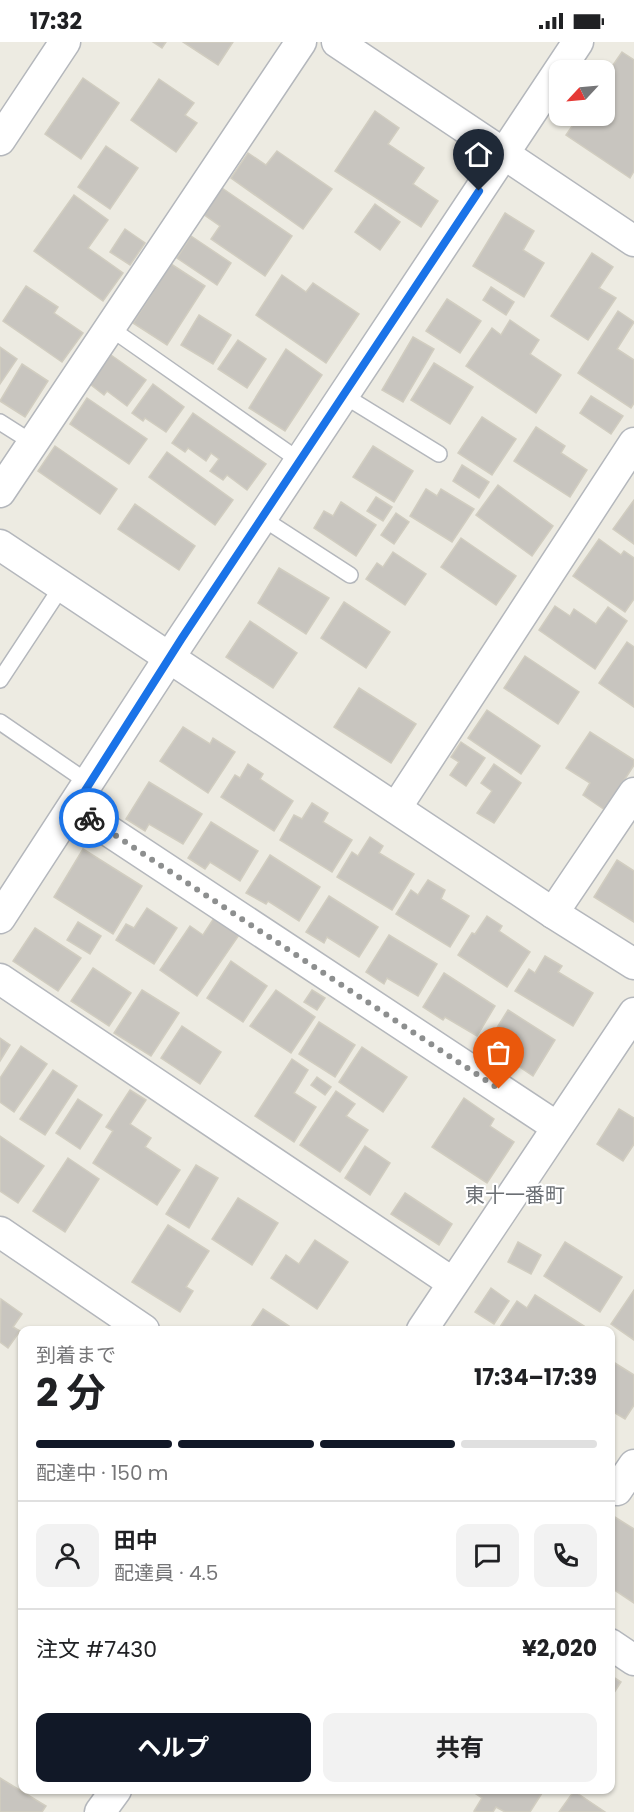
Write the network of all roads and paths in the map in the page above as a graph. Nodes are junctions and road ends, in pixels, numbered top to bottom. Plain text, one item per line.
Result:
1 (65, 42) edge
2 (301, 42) edge
3 (337, 42) edge
4 (578, 42) edge
5 (0, 140) edge
6 (504, 154) junction
7 (634, 241) edge
8 (110, 328) junction
9 (343, 395) junction
10 (0, 422) edge
11 (33, 443) junction
12 (634, 443) edge
13 (439, 454) dead end
14 (300, 461) junction
15 (0, 492) edge
16 (262, 518) junction
17 (0, 545) edge
18 (350, 575) dead end
19 (62, 586) junction
20 (169, 658) junction
21 (0, 680) edge
22 (0, 722) edge
23 (90, 783) junction
24 (634, 793) edge
25 (74, 808) junction
26 (396, 808) junction
27 (554, 913) junction
28 (0, 918) edge
29 (634, 964) edge
30 (0, 979) edge
31 (634, 1013) edge
32 (557, 1127) junction
33 (0, 1232) edge
34 (453, 1282) junction
35 (138, 1326) edge
36 (425, 1326) edge
37 (634, 1465) edge
38 (617, 1490) dead end
39 (615, 1647) edge
40 (634, 1660) edge
41 (113, 1794) edge
42 (100, 1812) edge

1 - 5 street
2 - 8 street
3 - 6 street
4 - 6 street
6 - 7 street
6 - 9 street
8 - 11 street
8 - 14 lane
9 - 13 lane
9 - 14 street
10 - 11 lane
11 - 15 street
12 - 26 street
14 - 16 street
16 - 18 lane
16 - 20 street
17 - 19 street
19 - 20 street
19 - 21 lane
20 - 23 street
20 - 26 street
22 - 23 lane
23 - 25 street
24 - 27 street
25 - 28 street
25 - 32 street
26 - 27 street
27 - 29 street
30 - 34 street
31 - 32 street
32 - 34 street
33 - 35 street
34 - 36 street
37 - 38 street
39 - 40 street
41 - 42 street

